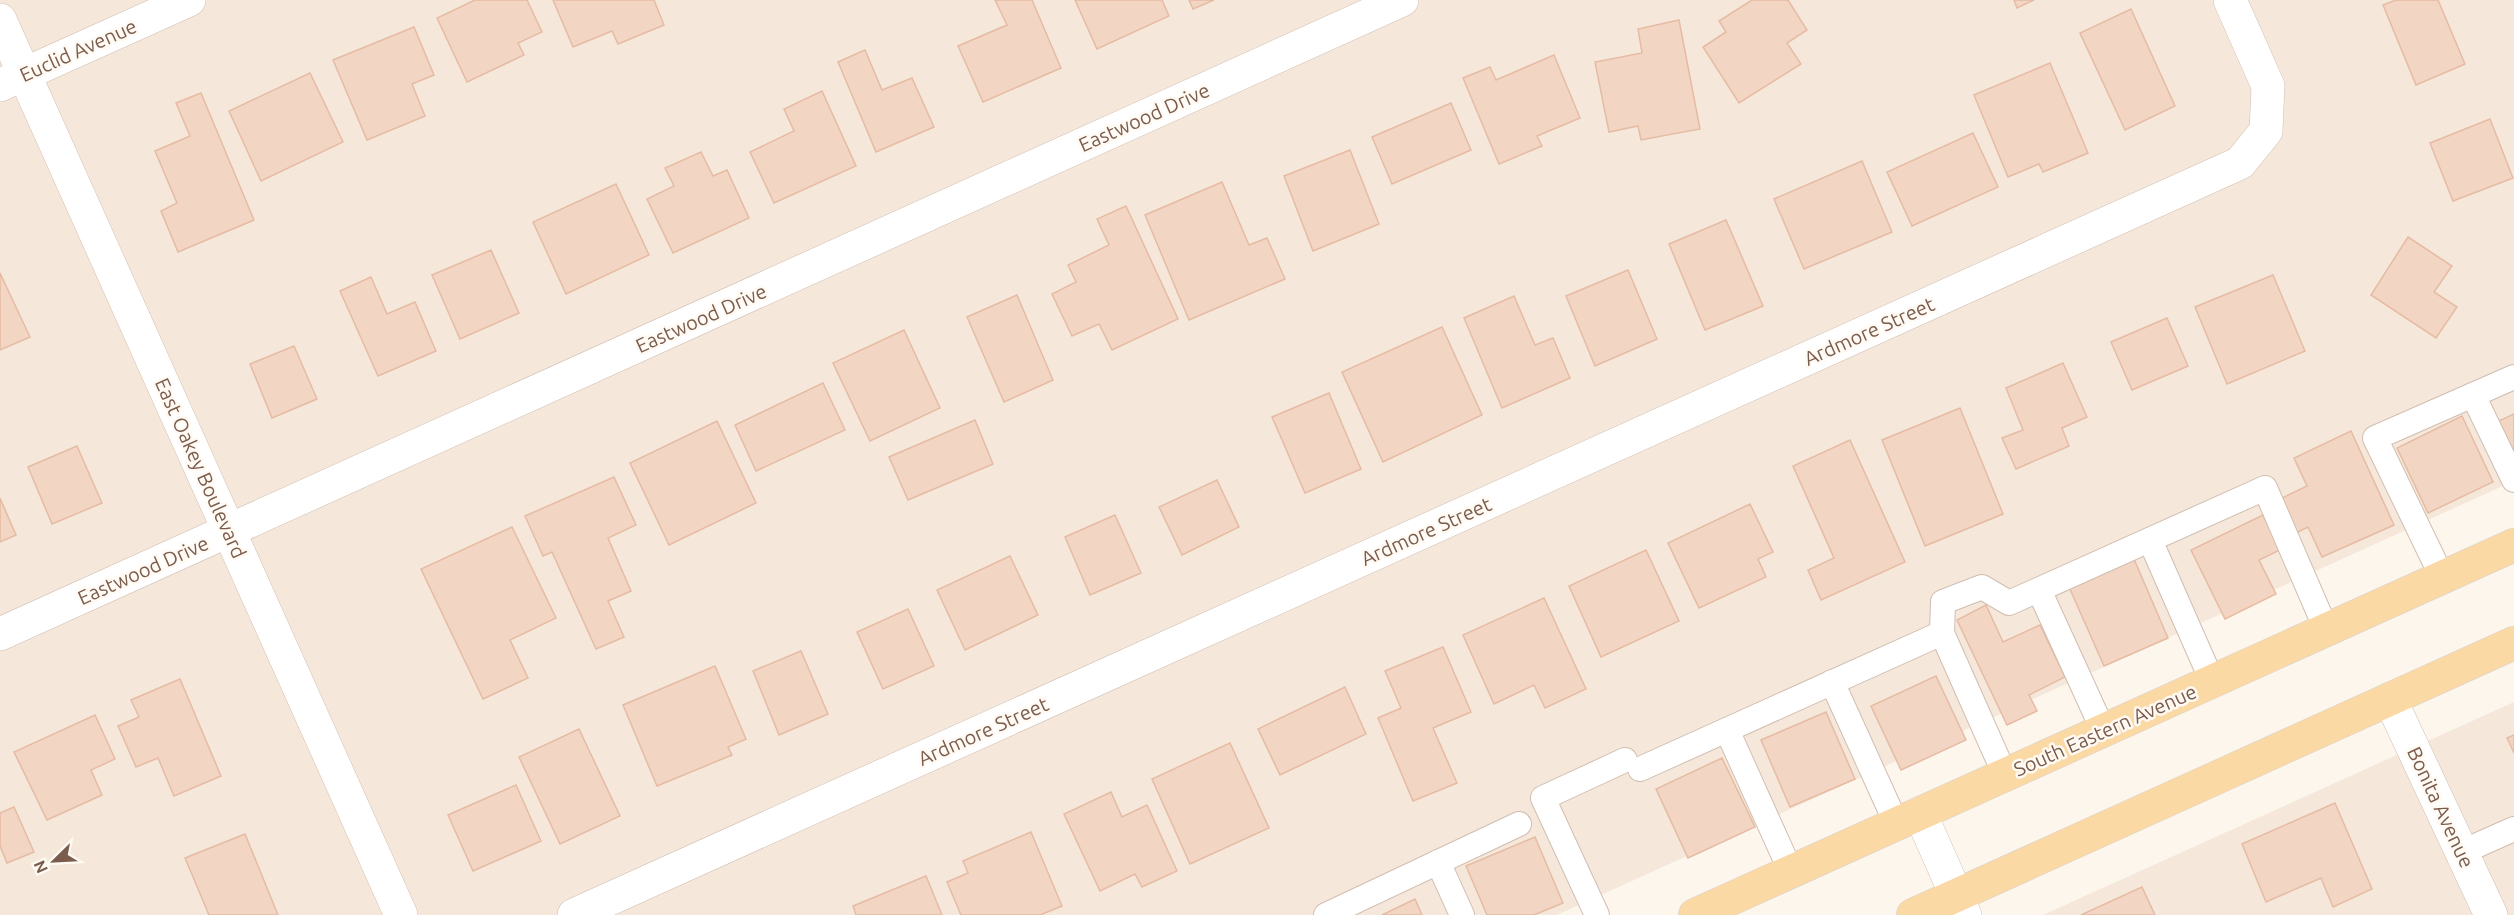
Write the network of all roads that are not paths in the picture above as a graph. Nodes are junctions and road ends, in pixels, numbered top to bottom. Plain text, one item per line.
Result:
1 (189, 0) edge
2 (1401, 0) edge
3 (2230, 0) edge
4 (0, 20) edge
5 (12, 79) edge
6 (2514, 377) edge
7 (2473, 395) junction
8 (2514, 480) edge
9 (229, 531) junction
10 (2150, 540) junction
11 (2514, 545) edge
12 (2442, 577) junction
13 (2038, 590) junction
14 (2326, 629) junction
15 (1942, 633) junction
16 (0, 634) edge
17 (2514, 643) edge
18 (2212, 681) junction
19 (1832, 682) junction
20 (2390, 699) junction
21 (1727, 730) junction
22 (2103, 730) junction
23 (2005, 775) junction
24 (1908, 819) junction
25 (1519, 824) dead end
26 (2514, 829) edge
27 (2462, 852) junction
28 (1438, 862) junction
29 (1791, 872) junction
30 (1961, 905) edge
31 (1331, 914) edge
32 (401, 915) edge
33 (574, 915) edge
34 (1461, 915) edge
35 (1597, 915) edge
36 (1695, 915) edge
37 (1913, 915) edge
38 (2491, 915) edge

1 - 5 street, Euclid Avenue
2 - 9 street, Eastwood Drive
3 - 33 street, Ardmore Street
4 - 5 street, East Oakey Boulevard
5 - 9 street, East Oakey Boulevard
6 - 7 lane
7 - 8 lane
7 - 12 lane
9 - 16 street, Eastwood Drive
9 - 32 street, East Oakey Boulevard
10 - 13 lane
10 - 14 lane
10 - 18 lane
11 - 12 main road, South Eastern Avenue
12 - 14 main road, South Eastern Avenue
13 - 15 lane
13 - 22 lane
14 - 18 main road, South Eastern Avenue
15 - 19 lane
15 - 23 lane
17 - 20 main road
18 - 22 main road, South Eastern Avenue
19 - 21 lane
19 - 24 lane
20 - 27 street, Bonita Avenue
20 - 30 main road
21 - 29 lane
21 - 35 lane
22 - 23 main road, South Eastern Avenue
23 - 24 main road, South Eastern Avenue
24 - 29 main road, South Eastern Avenue
24 - 30 street
25 - 28 lane
26 - 27 lane
27 - 38 street, Bonita Avenue
28 - 31 lane
28 - 34 lane
29 - 36 main road, South Eastern Avenue
30 - 37 main road

